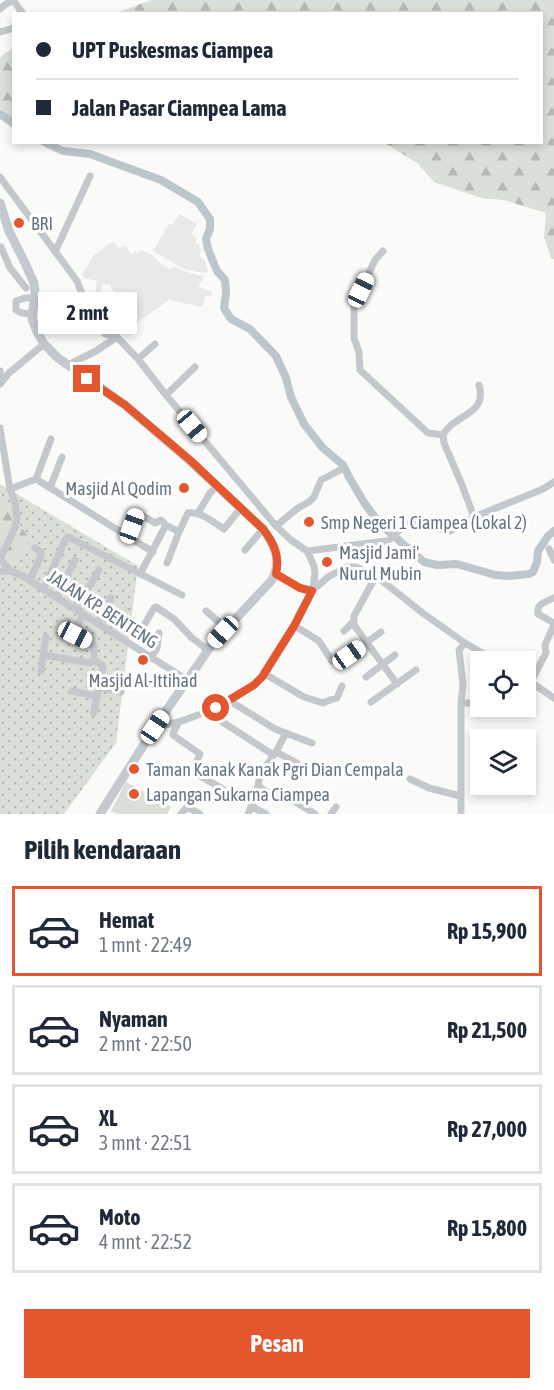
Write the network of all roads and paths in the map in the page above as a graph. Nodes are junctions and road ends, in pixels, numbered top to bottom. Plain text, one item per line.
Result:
1 (13, 0) edge
2 (0, 9) edge
3 (90, 176) dead end
4 (0, 177) edge
5 (0, 203) edge
6 (1, 247) edge
7 (383, 251) dead end
8 (55, 252) junction
9 (27, 287) junction
10 (35, 298) junction
11 (33, 313) junction
12 (117, 337) junction
13 (44, 344) junction
14 (155, 344) dead end
15 (138, 359) junction
16 (68, 365) junction
17 (195, 367) dead end
18 (0, 371) edge
19 (0, 384) edge
20 (479, 385) dead end
21 (166, 395) junction
22 (0, 428) edge
23 (443, 435) junction
24 (51, 439) dead end
25 (62, 457) dead end
26 (340, 470) dead end
27 (36, 479) junction
28 (554, 482) edge
29 (217, 486) junction
30 (50, 488) junction
31 (10, 489) junction
32 (240, 509) junction
33 (198, 513) junction
34 (474, 517) junction
35 (166, 525) junction
36 (132, 526) dead end
37 (276, 526) junction
38 (263, 529) junction
39 (179, 532) junction
40 (35, 549) dead end
41 (549, 549) dead end
42 (245, 550) dead end
43 (307, 551) junction
44 (153, 552) junction
45 (75, 560) dead end
46 (554, 560) edge
47 (167, 563) dead end
48 (99, 570) dead end
49 (0, 571) edge
50 (11, 571) junction
51 (140, 574) junction
52 (276, 574) junction
53 (376, 576) junction
54 (30, 580) junction
55 (44, 588) junction
56 (312, 591) junction
57 (182, 595) dead end
58 (57, 597) junction
59 (111, 598) dead end
60 (554, 598) edge
61 (80, 611) junction
62 (206, 611) dead end
63 (354, 621) junction
64 (98, 623) junction
65 (554, 624) edge
66 (294, 626) junction
67 (142, 627) dead end
68 (226, 628) junction
69 (344, 631) dead end
70 (381, 632) dead end
71 (159, 633) dead end
72 (46, 637) dead end
73 (367, 643) junction
74 (465, 643) junction
75 (208, 650) junction
76 (478, 651) edge
77 (44, 655) junction
78 (349, 655) dead end
79 (395, 655) dead end
80 (152, 658) junction
81 (95, 661) junction
82 (332, 661) dead end
83 (383, 664) junction
84 (536, 668) edge
85 (416, 670) dead end
86 (41, 671) dead end
87 (265, 674) junction
88 (366, 676) dead end
89 (187, 680) junction
90 (397, 684) junction
91 (342, 686) dead end
92 (536, 686) edge
93 (99, 687) junction
94 (72, 691) dead end
95 (121, 692) dead end
96 (97, 696) junction
97 (554, 698) edge
98 (230, 701) junction
99 (371, 702) dead end
100 (461, 704) junction
101 (470, 704) edge
102 (93, 712) dead end
103 (207, 712) junction
104 (179, 722) junction
105 (155, 727) junction
106 (285, 733) junction
107 (312, 743) dead end
108 (297, 764) dead end
109 (411, 779) dead end
110 (258, 786) junction
111 (223, 789) dead end
112 (460, 795) junction
113 (336, 807) dead end
114 (250, 811) edge
115 (100, 814) edge
116 (181, 814) edge
117 (200, 814) edge
118 (266, 814) edge
119 (315, 814) edge
120 (331, 814) edge
121 (461, 814) edge

1 - 2 street
3 - 8 street
4 - 8 street
5 - 9 main road
6 - 9 street
7 - 23 street
8 - 12 street
9 - 10 main road
10 - 11 main road
10 - 11 street
11 - 13 main road
12 - 15 street
12 - 16 street
13 - 16 main road
13 - 19 street
14 - 15 street
15 - 21 street
16 - 29 main road
17 - 21 street
18 - 19 street
20 - 23 street
21 - 37 street
22 - 31 street
23 - 34 street
24 - 27 street
25 - 30 street
26 - 37 street
27 - 30 street
27 - 31 street
28 - 34 street
29 - 32 main road
29 - 33 street
30 - 44 street
31 - 50 street
32 - 33 street
32 - 38 main road
33 - 39 street
34 - 43 street
35 - 36 street
35 - 39 street
35 - 44 street
37 - 43 street
38 - 42 street
38 - 52 main road
39 - 47 street
40 - 54 street
41 - 46 street
43 - 56 street
44 - 51 street
45 - 58 street
48 - 61 street
49 - 50 street, JALAN KP. BENTENG
50 - 54 street, JALAN KP. BENTENG
51 - 55 street
51 - 57 street
52 - 56 street
52 - 68 main road
53 - 56 street
53 - 63 street
53 - 74 street
54 - 55 street, JALAN KP. BENTENG
55 - 58 street, JALAN KP. BENTENG
56 - 66 street
58 - 61 street, JALAN KP. BENTENG
59 - 64 street
60 - 65 street
61 - 64 street, JALAN KP. BENTENG
61 - 81 street
62 - 68 street
63 - 69 street
63 - 73 street
64 - 80 street, JALAN KP. BENTENG
65 - 84 street
66 - 82 street
66 - 87 street
67 - 75 street
68 - 75 main road
70 - 73 street
71 - 80 street
72 - 77 street
73 - 78 street
73 - 83 street
74 - 76 street
74 - 100 street
75 - 89 main road
77 - 81 street
77 - 86 street
79 - 83 street
80 - 89 street, JALAN KP. BENTENG
81 - 93 street
83 - 88 street
83 - 90 street
85 - 90 street
87 - 91 street
87 - 98 street
89 - 105 main road
90 - 99 street
92 - 97 street
93 - 95 street
93 - 96 street
94 - 96 street
96 - 102 street
98 - 103 street
98 - 106 street
100 - 101 street
100 - 112 street
103 - 104 street
103 - 110 street
104 - 105 street
104 - 111 street
105 - 115 main road
106 - 107 street
106 - 108 street
109 - 112 street
110 - 114 street
110 - 119 street
112 - 121 street
113 - 120 street
114 - 118 street
116 - 117 street

